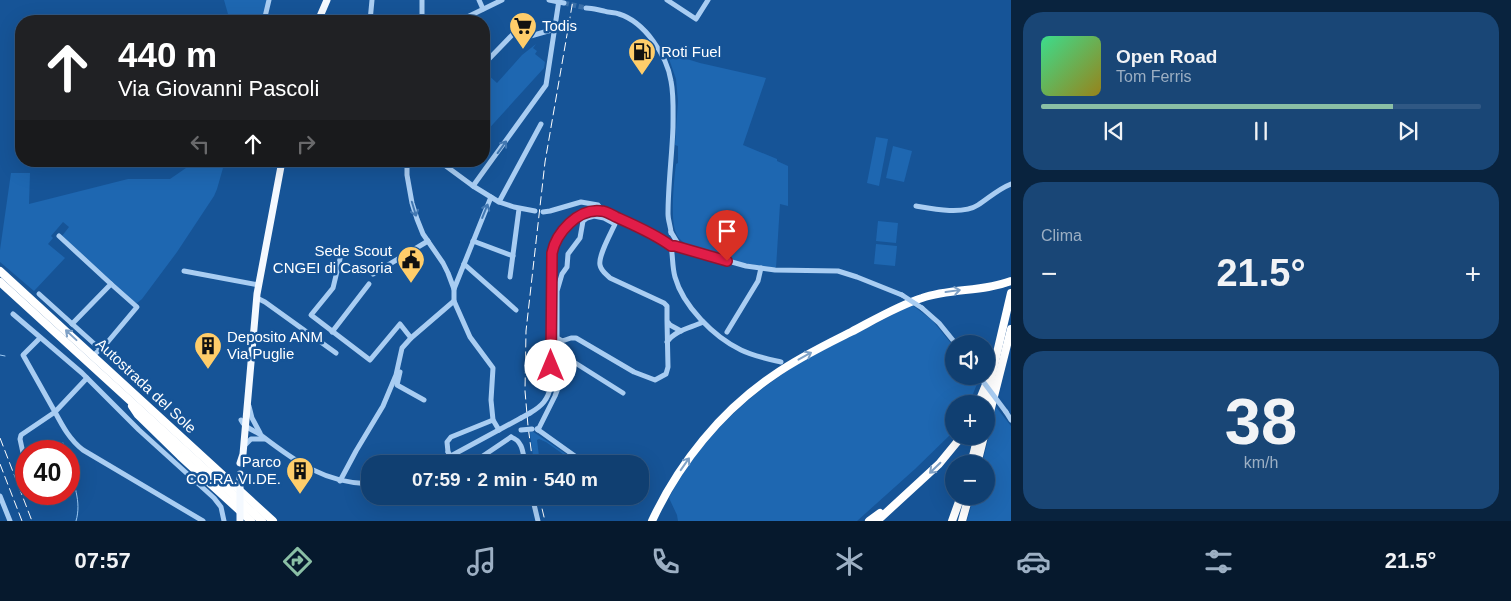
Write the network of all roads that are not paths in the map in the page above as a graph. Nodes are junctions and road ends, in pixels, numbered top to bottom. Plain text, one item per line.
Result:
1 (269, 0) edge
2 (327, 0) edge
3 (372, 0) edge
4 (422, 0) edge
5 (479, 0) edge
6 (502, 0) edge
7 (549, 0) edge
8 (666, 0) edge
9 (700, 0) edge
10 (561, 2) edge
11 (707, 2) edge
12 (590, 6) tunnel mouth
13 (483, 9) junction
14 (265, 15) edge
15 (321, 15) edge
16 (371, 15) edge
17 (422, 15) edge
18 (471, 15) edge
19 (555, 29) junction
20 (490, 58) edge
21 (541, 124) dead end
22 (490, 162) edge
23 (281, 167) edge
24 (407, 167) edge
25 (447, 167) edge
26 (487, 167) edge
27 (1011, 184) edge
28 (473, 186) junction
29 (491, 197) junction
30 (499, 202) junction
31 (916, 206) dead end
32 (519, 209) junction
33 (602, 210) junction
34 (535, 211) dead end
35 (543, 212) dead end
36 (58, 236) dead end
37 (428, 241) junction
38 (473, 241) junction
39 (673, 244) junction
40 (513, 256) junction
41 (340, 259) dead end
42 (464, 264) junction
43 (761, 268) junction
44 (0, 271) edge
45 (184, 272) dead end
46 (373, 274) dead end
47 (510, 277) dead end
48 (1011, 281) edge
49 (0, 282) edge
50 (111, 284) junction
51 (368, 284) dead end
52 (259, 285) junction
53 (454, 289) junction
54 (1011, 293) edge
55 (39, 294) dead end
56 (257, 298) junction
57 (454, 301) junction
58 (516, 310) dead end
59 (13, 314) dead end
60 (667, 321) junction
61 (703, 322) junction
62 (72, 324) junction
63 (1011, 329) edge
64 (681, 331) junction
65 (332, 332) junction
66 (726, 332) dead end
67 (949, 335) edge
68 (40, 338) junction
69 (410, 338) junction
70 (667, 342) junction
71 (336, 353) dead end
72 (400, 355) junction
73 (781, 362) dead end
74 (995, 363) edge
75 (86, 365) dead end
76 (80, 372) junction
77 (87, 378) junction
78 (249, 379) junction
79 (986, 385) edge
80 (623, 394) dead end
81 (994, 395) edge
82 (248, 398) junction
83 (127, 399) junction
84 (424, 400) dead end
85 (55, 412) junction
86 (493, 420) junction
87 (1011, 420) edge
88 (243, 423) junction
89 (506, 426) junction
90 (257, 428) junction
91 (499, 430) junction
92 (538, 430) junction
93 (261, 435) junction
94 (511, 436) junction
95 (266, 439) junction
96 (20, 440) edge
97 (955, 445) edge
98 (243, 447) junction
99 (450, 455) edge
100 (453, 455) edge
101 (484, 455) edge
102 (523, 455) edge
103 (573, 455) edge
104 (240, 463) junction
105 (340, 481) junction
106 (361, 483) edge
107 (667, 492) junction
108 (0, 496) edge
109 (904, 496) junction
110 (534, 505) edge
111 (959, 505) edge
112 (961, 505) edge
113 (966, 505) edge
114 (10, 521) edge
115 (203, 521) edge
116 (224, 521) edge
117 (240, 521) edge
118 (250, 521) edge
119 (262, 521) edge
120 (273, 521) edge
121 (538, 521) edge
122 (652, 521) edge
123 (658, 521) edge
124 (869, 521) edge
125 (877, 521) edge
126 (952, 521) edge
127 (957, 521) edge
128 (962, 521) edge

1 - 14 street
2 - 15 main road
3 - 16 street
4 - 17 street
5 - 13 street
6 - 13 street
7 - 10 street
8 - 11 street
9 - 11 street
10 - 19 street
12 - 39 street
13 - 18 street
19 - 20 street
22 -> 19 street
21 - 30 street
23 - 52 main road
24 -> 37 street
25 - 28 street
28 -> 26 street
27 - 31 street
28 - 29 street
29 - 30 street
38 -> 29 street
30 - 32 street
32 - 34 street
32 - 40 street
33 - 35 street
33 - 39 street
33 - 89 street, bridge
36 - 50 street
37 - 46 street
37 - 53 street
38 - 40 street
38 - 42 street
39 - 43 street
39 - 61 street
40 - 47 street
41 - 65 street
42 - 53 street
42 - 58 street
43 - 66 street
43 - 67 street, bridge
120 -> 44 highway, Autostrada del Sole
45 - 52 street
107 -> 48 highway
49 - 83 highway, Autostrada del Sole
50 - 62 street
50 - 62 street
51 - 65 street
52 - 56 main road
53 - 57 street
54 - 74 highway
55 - 62 street
56 - 71 street
56 - 78 main road
57 - 69 street
57 - 86 street
59 - 68 street
60 - 64 street
60 - 70 street
60 - 70 street
61 - 64 street
61 - 73 street
63 - 81 highway
64 - 70 street
65 - 69 street
68 - 76 street
68 - 85 street
69 - 72 street
72 - 84 street
72 - 105 street
75 - 76 street
76 - 77 street
77 - 85 street
77 - 116 street
78 - 82 main road
78 - 88 main road
79 - 87 street, bridge
80 - 92 street
82 - 88 main road
82 - 90 street
83 - 118 highway
83 - 119 highway, Autostrada del Sole
85 - 96 street
85 - 115 street
86 - 91 street
86 - 99 street, bridge
88 - 90 street
88 - 93 street
88 - 98 main road
88 - 104 main road
89 - 91 street
89 - 94 street
90 - 93 street
91 - 100 street
92 - 94 street, bridge
92 - 103 street
93 - 95 street
94 - 101 street
94 - 102 street
95 - 98 street
95 - 105 street
97 -> 109 highway
98 - 104 main road
104 - 117 main road, bridge
105 - 106 street
107 - 122 highway
107 - 123 highway
108 - 114 street
109 - 124 highway
109 - 125 highway
110 - 121 street
111 - 126 highway
112 - 127 highway
113 - 128 highway

